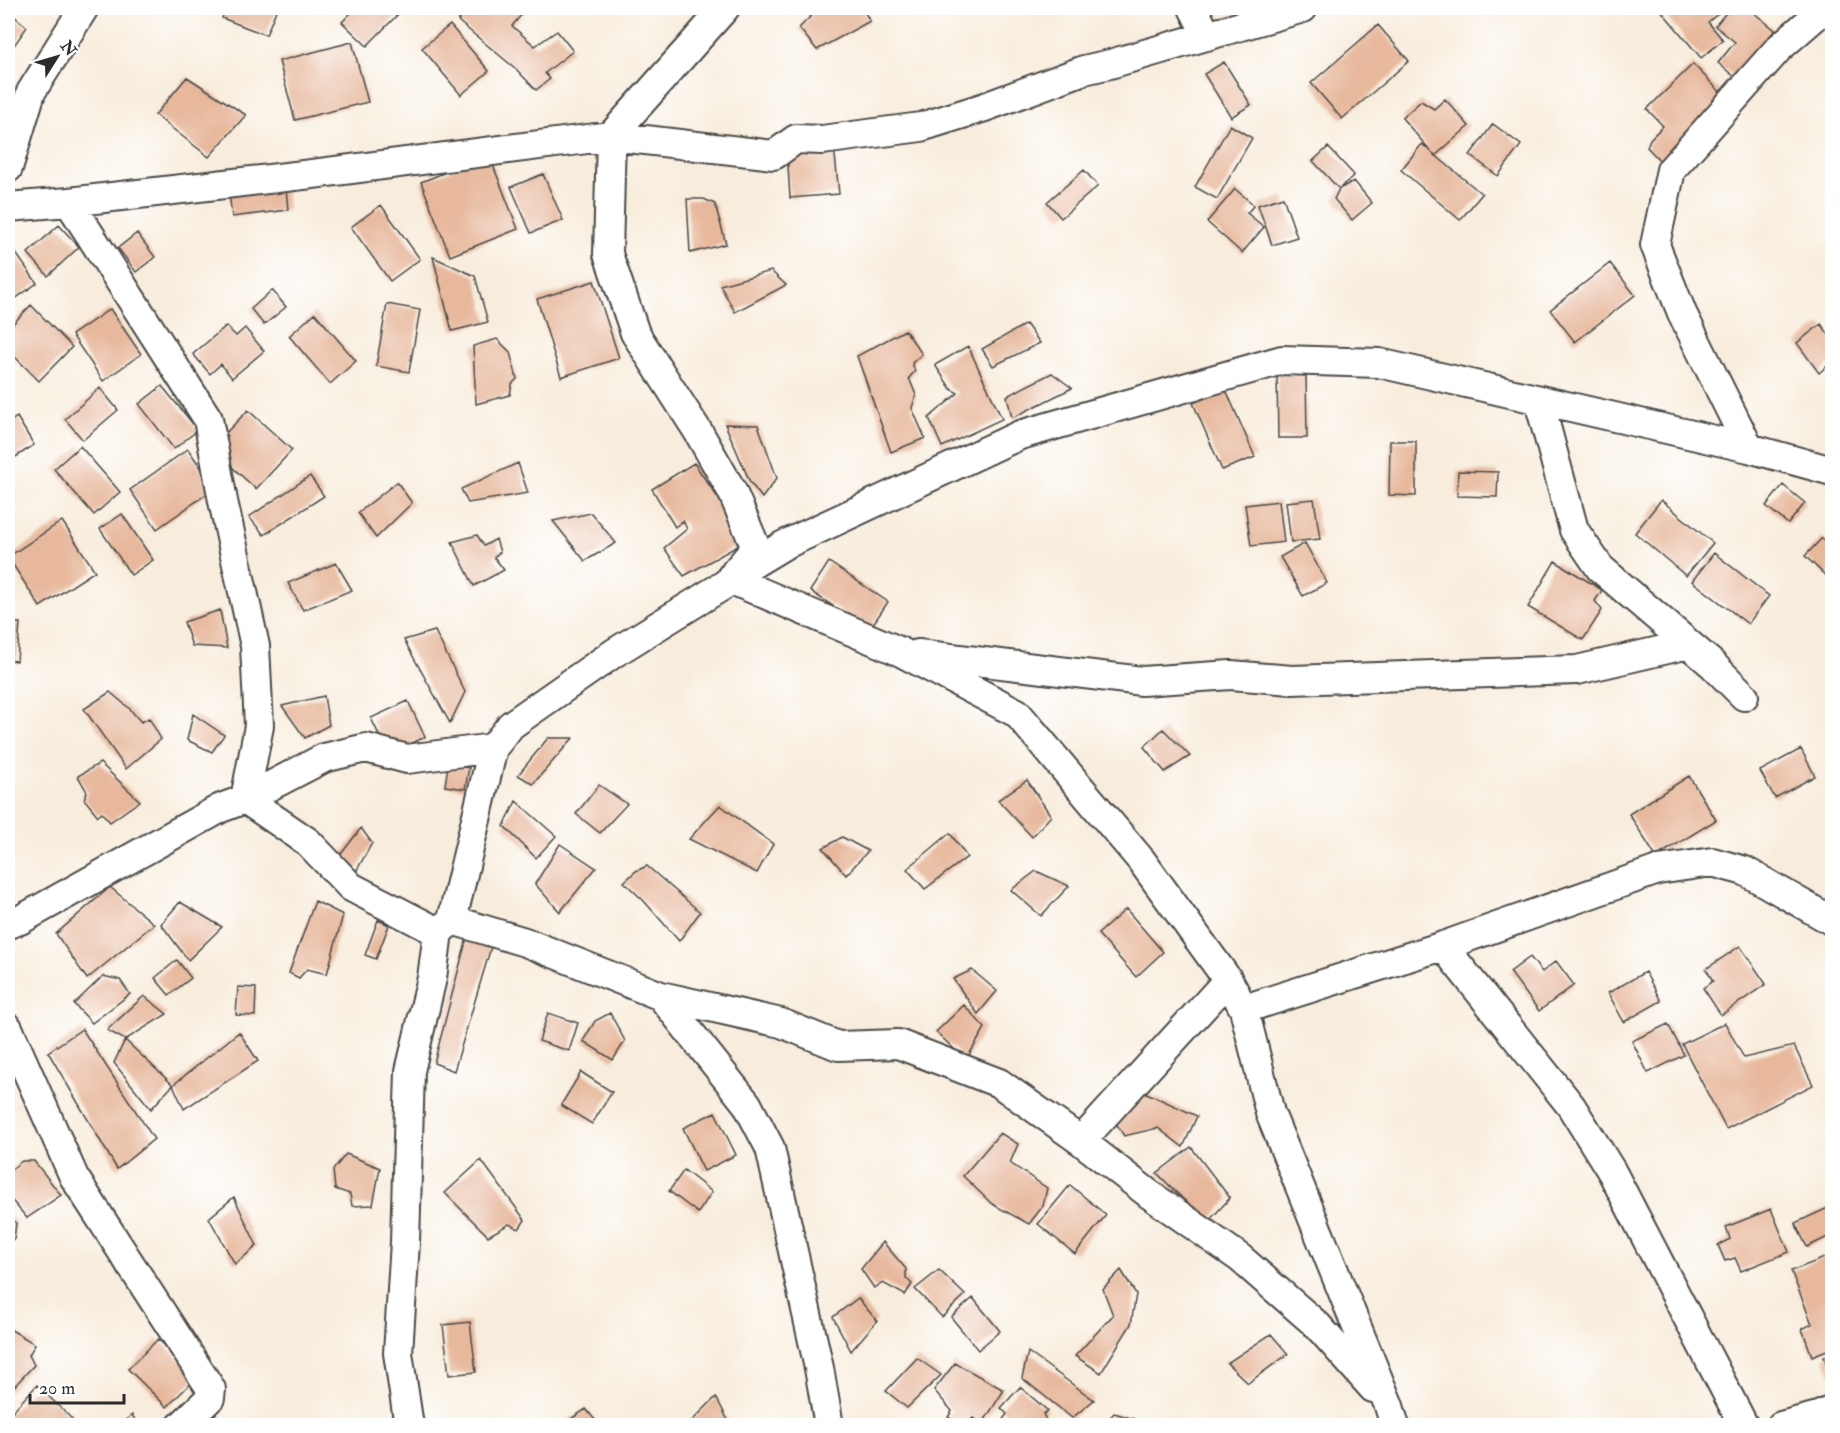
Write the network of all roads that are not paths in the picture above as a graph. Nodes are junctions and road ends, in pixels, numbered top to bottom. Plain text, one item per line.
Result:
1 (84, 8) edge
2 (725, 8) edge
3 (1193, 8) edge
4 (1303, 8) edge
5 (1825, 8) edge
6 (1207, 36) junction
7 (611, 136) junction
8 (8, 168) edge
9 (69, 202) junction
10 (8, 207) edge
11 (1539, 401) junction
12 (1749, 448) junction
13 (1833, 471) edge
14 (731, 578) junction
15 (1689, 644) junction
16 (902, 652) junction
17 (1744, 696) dead end
18 (493, 748) junction
19 (245, 799) junction
20 (1833, 921) edge
21 (8, 924) edge
22 (445, 926) junction
23 (1443, 946) junction
24 (1228, 980) junction
25 (662, 996) junction
26 (1244, 1009) junction
27 (8, 1028) edge
28 (1081, 1141) junction
29 (1833, 1410) edge
30 (1392, 1416) edge
31 (181, 1425) edge
32 (409, 1425) edge
33 (829, 1425) edge
34 (1744, 1425) edge
35 (1781, 1425) edge

1 - 8 street
2 - 7 street
3 - 6 street
4 - 6 street
5 - 12 street
6 - 7 street
7 - 9 street
7 - 14 street
9 - 10 street
9 - 19 street
11 - 12 street
11 - 14 street
11 - 15 street
12 - 13 street
14 - 16 street
14 - 18 street
15 - 16 street
15 - 17 street
16 - 24 street
18 - 19 street
18 - 22 street
19 - 21 street
19 - 22 street
20 - 23 street
22 - 25 street
22 - 32 street
23 - 26 street
23 - 34 street
24 - 26 street
24 - 28 street
25 - 28 street
25 - 33 street
26 - 30 street
27 - 31 street
28 - 30 street
29 - 35 street

